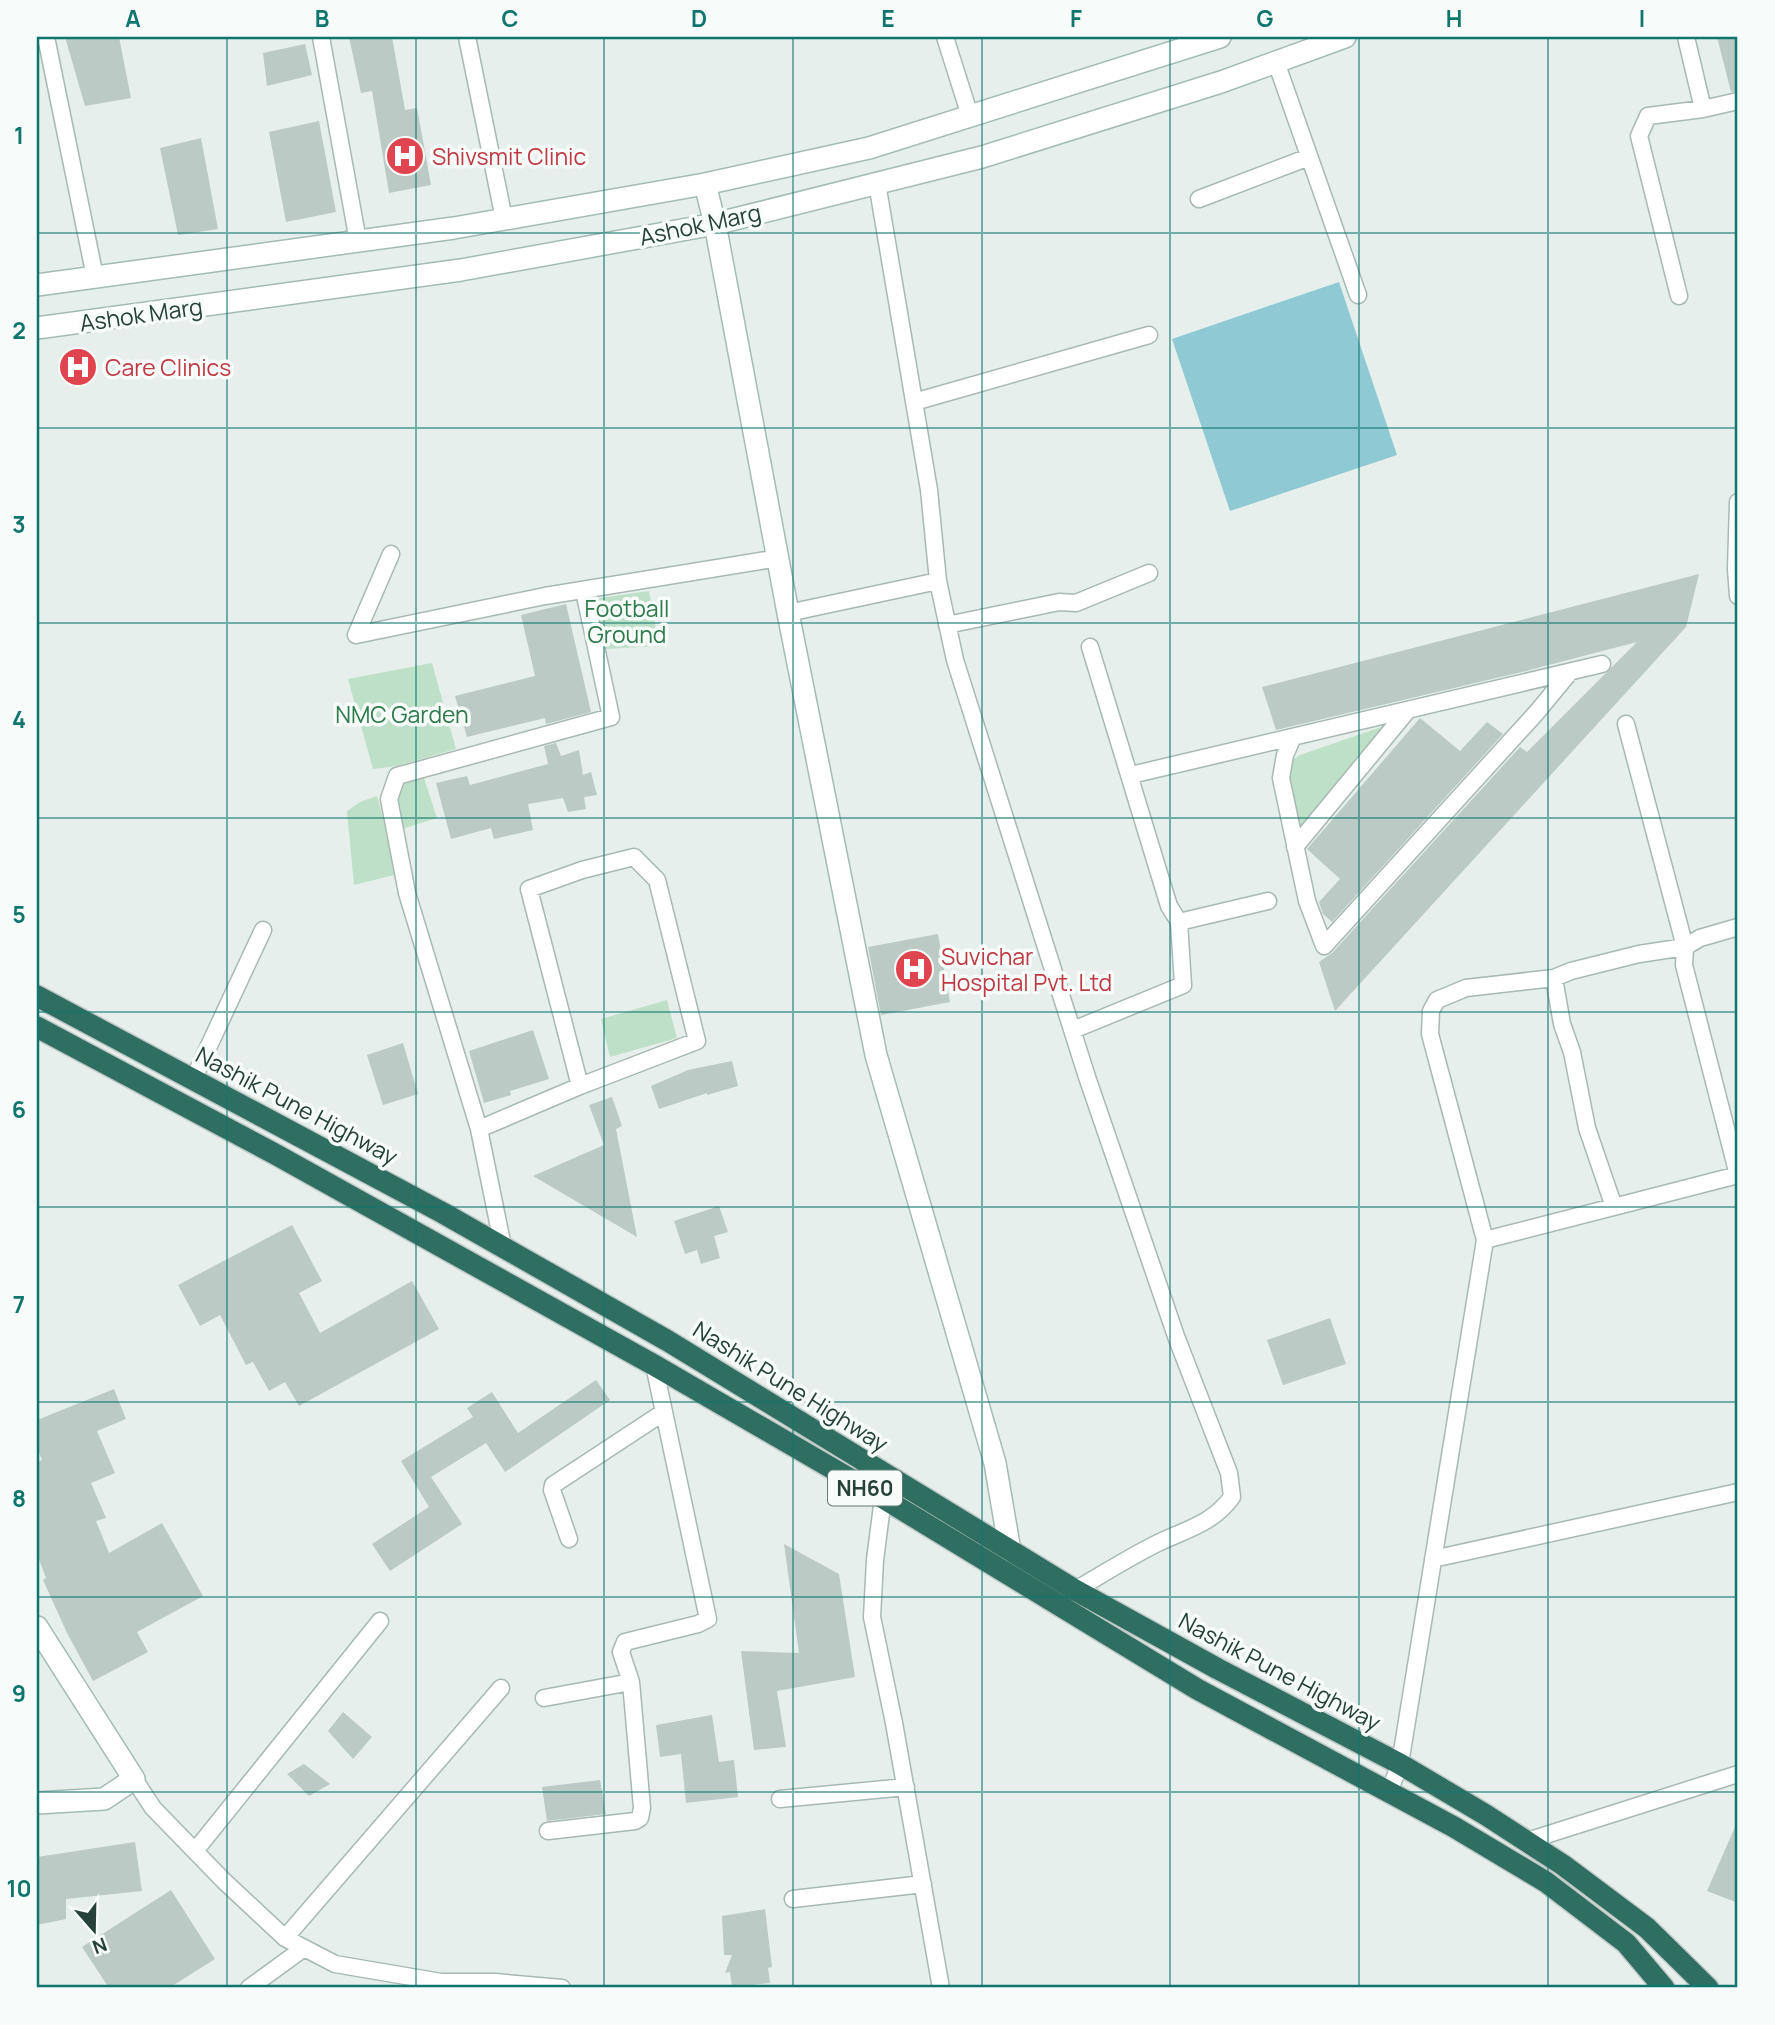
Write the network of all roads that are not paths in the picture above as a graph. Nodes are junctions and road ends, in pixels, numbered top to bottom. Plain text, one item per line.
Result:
1 (46, 37) edge
2 (321, 37) edge
3 (467, 37) edge
4 (945, 37) edge
5 (1220, 37) edge
6 (1345, 37) edge
7 (1686, 37) edge
8 (1276, 62) junction
9 (1738, 101) edge
10 (1703, 109) junction
11 (970, 116) junction
12 (1309, 157) junction
13 (877, 183) junction
14 (705, 184) junction
15 (1199, 198) dead end
16 (504, 219) junction
17 (715, 224) junction
18 (358, 241) junction
19 (95, 277) junction
20 (37, 285) edge
21 (1358, 295) dead end
22 (1679, 296) dead end
23 (37, 328) edge
24 (1149, 335) dead end
25 (914, 402) junction
26 (1738, 502) edge
27 (391, 554) dead end
28 (779, 558) junction
29 (1149, 573) dead end
30 (938, 581) junction
31 (584, 591) junction
32 (1738, 596) edge
33 (788, 613) junction
34 (947, 625) junction
35 (1090, 647) dead end
36 (1602, 664) dead end
37 (1570, 672) junction
38 (1408, 710) junction
39 (1626, 724) dead end
40 (1293, 737) junction
41 (1131, 775) junction
42 (1295, 847) junction
43 (1268, 901) dead end
44 (1179, 922) junction
45 (1738, 927) edge
46 (263, 930) dead end
47 (1685, 947) junction
48 (1554, 978) junction
49 (37, 996) edge
50 (37, 1027) edge
51 (1073, 1030) junction
52 (194, 1080) junction
53 (580, 1086) junction
54 (479, 1129) junction
55 (1738, 1175) edge
56 (1614, 1207) junction
57 (1485, 1240) junction
58 (503, 1247) junction
59 (654, 1365) junction
60 (664, 1412) junction
61 (1738, 1492) edge
62 (883, 1499) junction
63 (569, 1539) dead end
64 (1010, 1551) junction
65 (1433, 1559) junction
66 (1075, 1590) junction
67 (1064, 1609) junction
68 (380, 1620) dead end
69 (37, 1627) edge
70 (632, 1682) junction
71 (500, 1688) dead end
72 (544, 1698) dead end
73 (1400, 1764) junction
74 (1738, 1774) edge
75 (134, 1779) junction
76 (906, 1787) junction
77 (1389, 1792) junction
78 (780, 1799) dead end
79 (37, 1803) edge
80 (548, 1831) dead end
81 (1527, 1841) junction
82 (195, 1851) junction
83 (923, 1884) junction
84 (793, 1899) dead end
85 (285, 1938) junction
86 (304, 1948) junction
87 (442, 1985) edge
88 (249, 1988) edge
89 (562, 1988) edge
90 (941, 1988) edge
91 (1664, 1988) edge
92 (1708, 1988) edge

1 - 19 street
2 - 18 street
3 - 16 street
4 - 11 street
5 - 11 street, Ashok Marg
6 - 8 street, Ashok Marg
7 - 10 street
8 - 12 street
8 - 13 street, Ashok Marg
9 - 10 street
10 - 22 street
11 - 14 street, Ashok Marg
12 - 15 street
12 - 21 street
13 - 17 street, Ashok Marg
13 - 25 street
14 - 16 street, Ashok Marg
14 - 17 street
16 - 18 street, Ashok Marg
17 - 23 street, Ashok Marg
17 - 28 street
18 - 19 street, Ashok Marg
19 - 20 street, Ashok Marg
24 - 25 street
25 - 30 street
26 - 32 street
27 - 31 street
28 - 31 street
28 - 33 street
29 - 34 street
30 - 33 street
30 - 34 street
31 - 54 street
33 - 64 street
34 - 51 street
35 - 41 street
36 - 37 street
37 - 38 street
37 - 42 street
38 - 40 street
38 - 42 street
39 - 47 street
40 - 41 street
40 - 42 street
41 - 44 street
43 - 44 street
44 - 51 street
45 - 47 street
46 - 52 street
47 - 48 street
47 - 55 street
48 - 56 street
48 - 57 street
49 - 52 highway, Nashik Pune Highway / NH60
50 - 59 highway, Nashik Pune Highway / NH60
51 - 66 street
52 - 58 highway, Nashik Pune Highway / NH60
53 - 53 street
53 - 54 street
54 - 58 street
55 - 56 street
56 - 57 street
57 - 65 street
58 - 64 highway, Nashik Pune Highway / NH60
59 - 60 street
59 - 62 highway, Nashik Pune Highway / NH60
60 - 63 street
60 - 70 street
61 - 65 street
62 - 67 highway, Nashik Pune Highway / NH60
62 - 76 street
64 - 66 highway, Nashik Pune Highway / NH60
65 - 73 street
66 - 67 street
66 - 73 highway, Nashik Pune Highway / NH60
67 - 77 highway, Nashik Pune Highway / NH60
68 - 82 street
69 - 75 street
70 - 72 street
70 - 80 street
71 - 85 street
73 - 77 street
73 - 81 highway, Nashik Pune Highway / NH60
74 - 81 street
75 - 79 street
75 - 82 street
76 - 78 street
76 - 83 street
77 - 91 highway, Nashik Pune Highway / NH60
81 - 92 highway, Nashik Pune Highway / NH60
82 - 85 street
83 - 84 street
83 - 90 street
85 - 86 street
86 - 87 street
86 - 88 street
87 - 89 street

